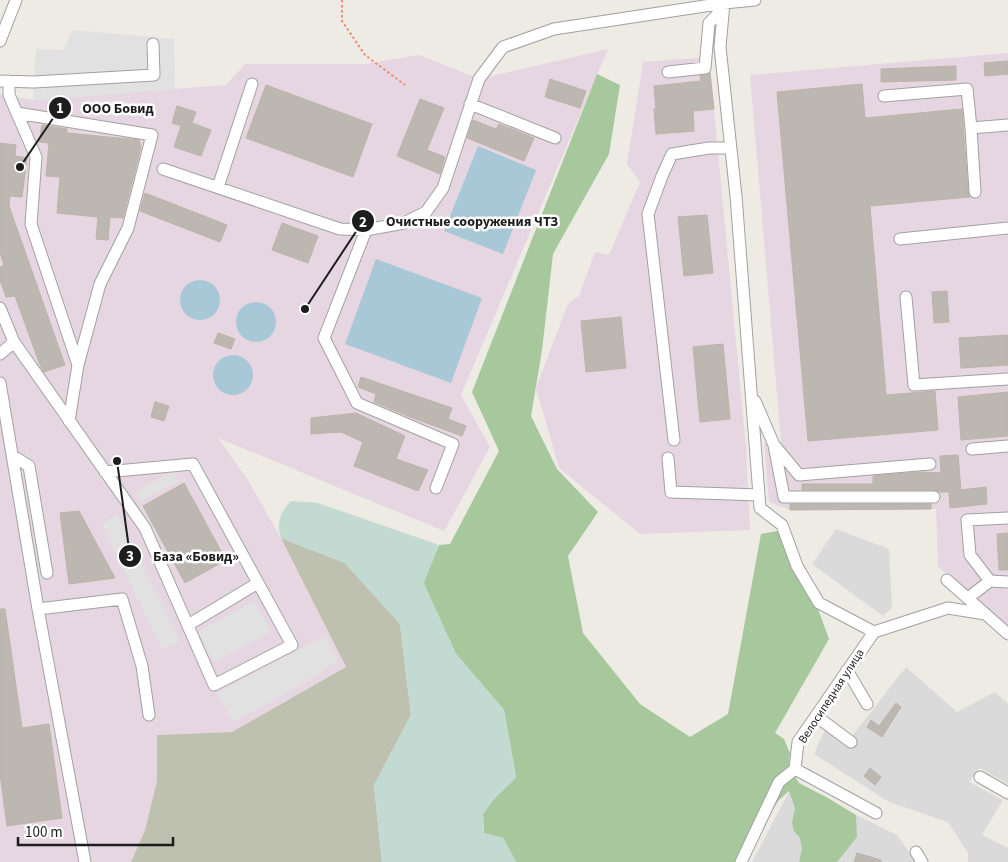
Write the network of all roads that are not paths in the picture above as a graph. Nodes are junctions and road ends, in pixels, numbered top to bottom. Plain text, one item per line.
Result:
1 (16, 0) edge
2 (756, 0) edge
3 (723, 6) junction
4 (0, 41) edge
5 (152, 44) dead end
6 (668, 72) dead end
7 (5, 81) edge
8 (252, 84) dead end
9 (884, 96) dead end
10 (470, 104) junction
11 (17, 113) junction
12 (1008, 125) edge
13 (971, 128) junction
14 (554, 138) dead end
15 (731, 148) junction
16 (163, 169) dead end
17 (218, 187) junction
18 (975, 192) dead end
19 (1008, 228) edge
20 (366, 230) junction
21 (900, 239) dead end
22 (906, 297) dead end
23 (0, 308) edge
24 (14, 342) junction
25 (0, 354) edge
26 (78, 365) junction
27 (1008, 379) edge
28 (0, 383) edge
29 (751, 392) junction
30 (69, 421) junction
31 (674, 440) dead end
32 (774, 445) junction
33 (1008, 446) edge
34 (972, 449) dead end
35 (13, 456) junction
36 (668, 458) dead end
37 (930, 464) dead end
38 (105, 472) junction
39 (436, 488) dead end
40 (759, 495) junction
41 (934, 498) dead end
42 (1008, 518) edge
43 (41, 537) junction
44 (27, 539) junction
45 (47, 573) dead end
46 (947, 580) dead end
47 (990, 581) junction
48 (1008, 582) edge
49 (258, 583) junction
50 (968, 598) junction
51 (38, 608) junction
52 (985, 614) junction
53 (188, 625) junction
54 (874, 632) junction
55 (1008, 634) edge
56 (847, 670) junction
57 (867, 704) dead end
58 (149, 715) dead end
59 (816, 716) junction
60 (851, 742) dead end
61 (795, 769) junction
62 (980, 777) dead end
63 (1008, 793) edge
64 (876, 813) dead end
65 (85, 862) edge
66 (741, 862) edge

1 - 4 street
2 - 3 street
3 - 6 street
3 - 10 street
3 - 15 street
5 - 7 street
7 - 11 street
8 - 17 street
9 - 13 street
10 - 14 street
10 - 20 street
11 - 26 street
11 - 26 street
12 - 13 street
13 - 18 street
15 - 29 street
15 - 31 street
16 - 17 street
17 - 20 street
19 - 21 street
20 - 39 street
22 - 27 street
23 - 24 street
24 - 25 street
24 - 30 street
26 - 30 street
28 - 35 street
29 - 32 street
29 - 40 street
30 - 38 street
32 - 37 street
32 - 41 street
33 - 34 street
35 - 43 street
35 - 44 street
36 - 40 street
38 - 49 street
38 - 53 street
40 - 54 street
42 - 47 street
43 - 44 street
43 - 45 street
44 - 51 street
46 - 50 street
47 - 48 street
47 - 50 street
49 - 53 street
49 - 53 street
50 - 52 street
51 - 58 street
51 - 65 street
52 - 54 street
52 - 55 street
54 - 56 street, Велосипедная улица
56 - 57 street
56 - 59 street, Велосипедная улица
59 - 60 street
59 - 61 street, Велосипедная улица
61 - 64 street
61 - 66 street
62 - 63 street

